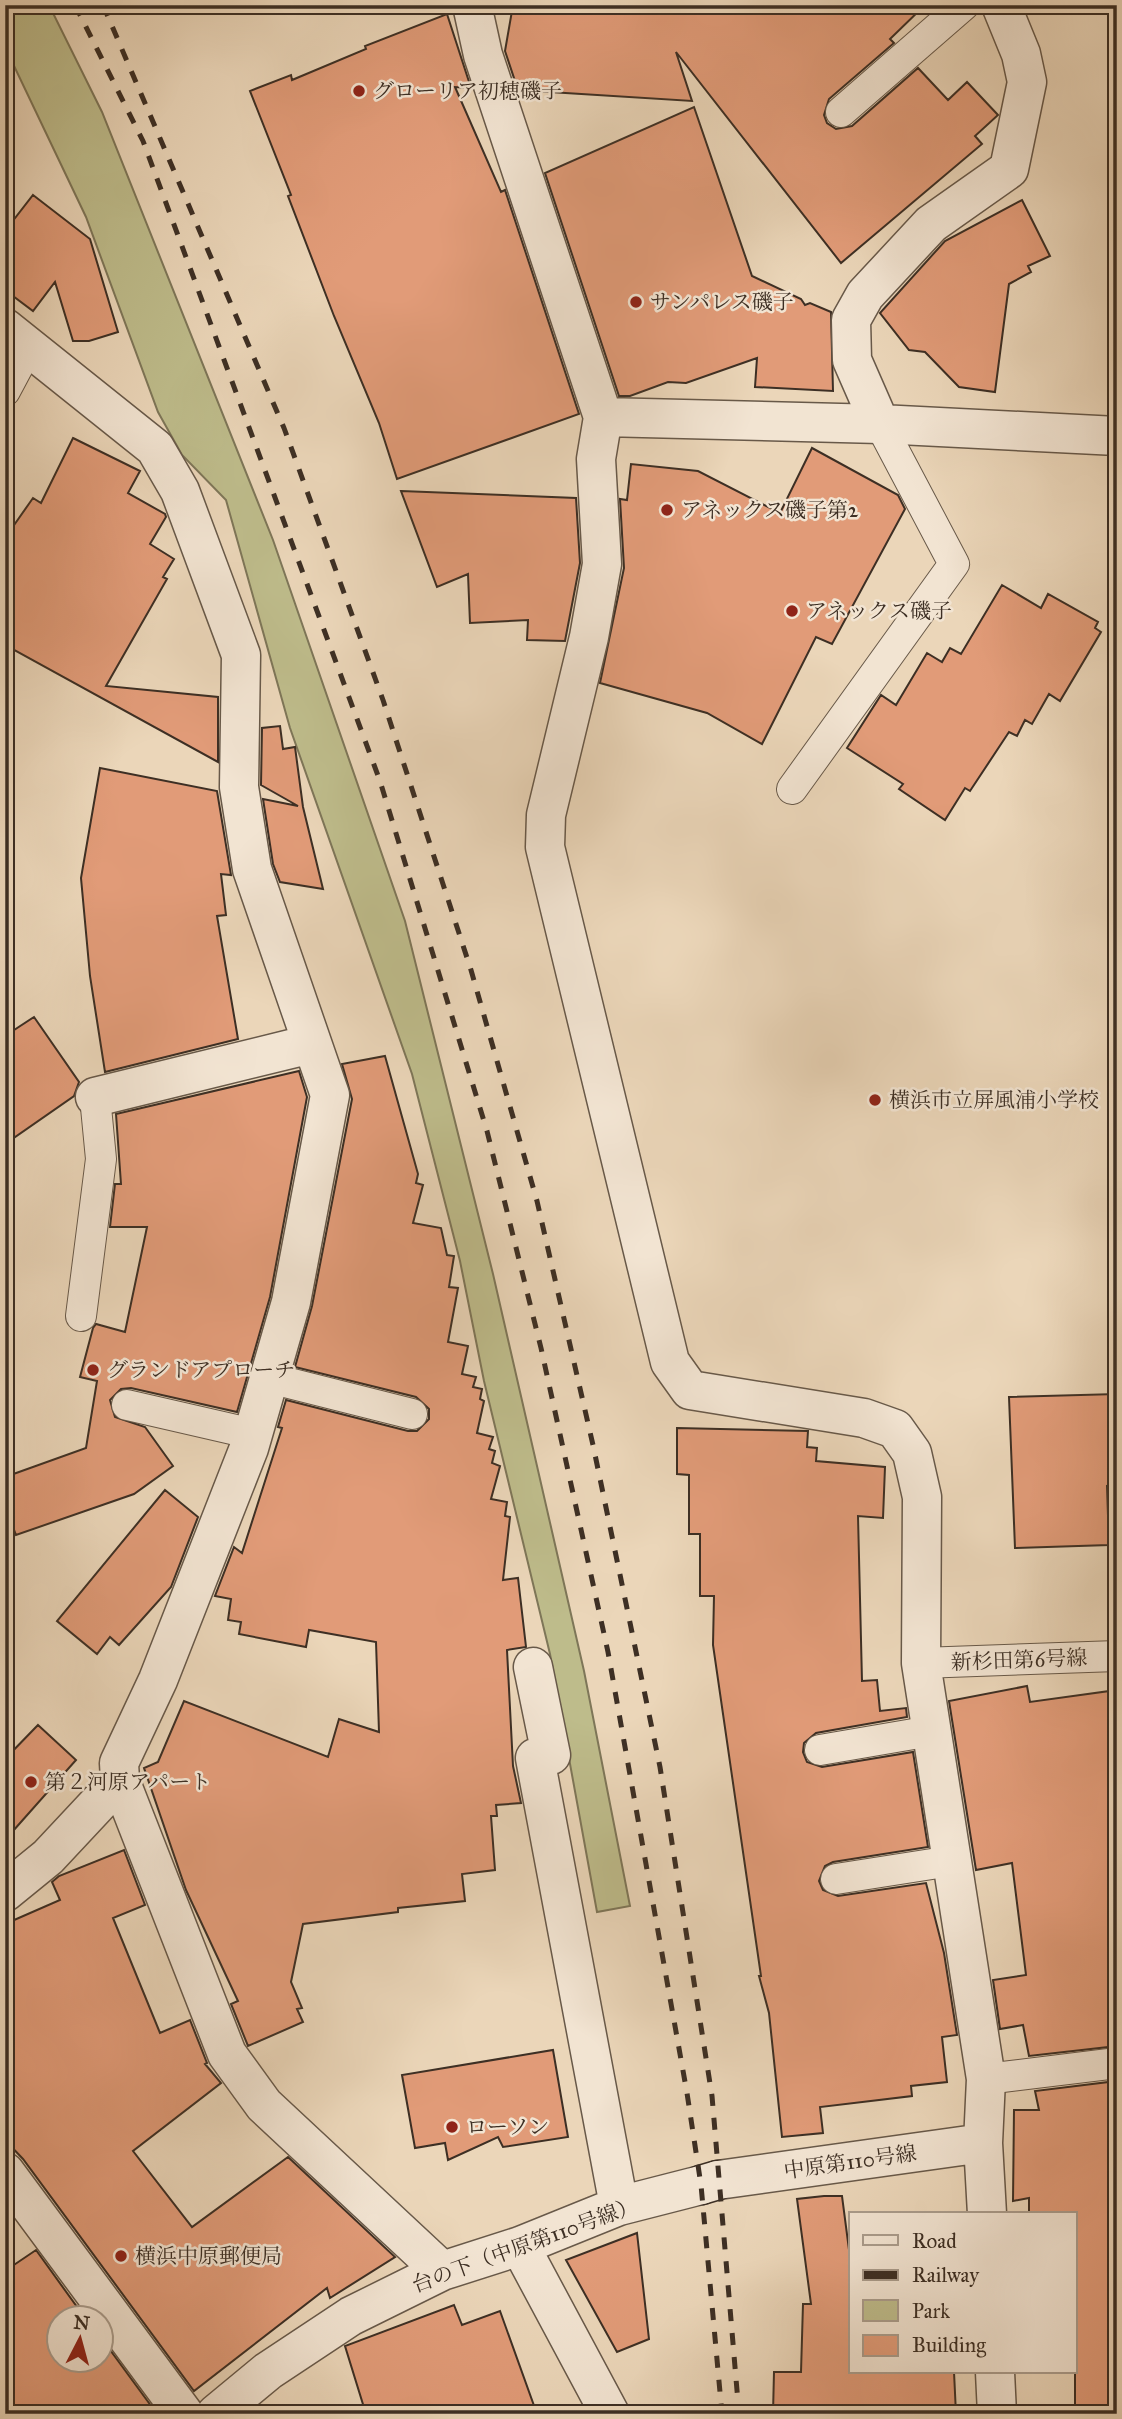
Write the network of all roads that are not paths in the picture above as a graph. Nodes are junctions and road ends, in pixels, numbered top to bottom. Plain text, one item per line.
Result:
1 (472, 5) edge
2 (964, 5) edge
3 (1001, 5) edge
4 (841, 112) dead end
5 (17, 337) edge
6 (5, 391) edge
7 (603, 417) junction
8 (880, 424) junction
9 (1117, 436) edge
10 (792, 789) dead end
11 (311, 1044) junction
12 (95, 1097) joint
13 (81, 1316) dead end
14 (269, 1378) junction
15 (127, 1405) dead end
16 (412, 1414) dead end
17 (253, 1434) junction
18 (1117, 1656) edge
19 (921, 1663) junction
20 (533, 1667) dead end
21 (931, 1731) junction
22 (820, 1750) dead end
23 (120, 1780) junction
24 (951, 1861) junction
25 (836, 1879) dead end
26 (5, 1892) edge
27 (1117, 2063) edge
28 (986, 2079) junction
29 (983, 2143) junction
30 (5, 2172) edge
31 (710, 2182) joint
32 (619, 2206) junction
33 (986, 2212) edge
34 (520, 2246) junction
35 (442, 2271) junction
36 (995, 2374) edge
37 (184, 2414) edge
38 (216, 2414) edge
39 (610, 2414) edge
40 (997, 2414) edge

1 - 7 street
2 - 4 lane
3 - 8 street
5 - 6 lane
5 - 11 street
7 - 8 street
7 - 19 street
8 - 9 street
8 - 10 lane
11 - 12 street
11 - 14 street
12 - 13 lane
14 - 16 lane
14 - 17 street
15 - 17 lane
17 - 23 street
18 - 19 lane, 新杉田第6号線
19 - 21 street
20 - 32 street
21 - 22 lane
21 - 24 street
23 - 26 street
23 - 35 street
24 - 25 lane
24 - 28 street
27 - 28 lane
28 - 29 street
29 - 31 street, 中原第110号線
29 - 33 street
30 - 37 street
31 - 32 street, 台の下（中原第110号線）
32 - 34 street, 台の下（中原第110号線）
34 - 35 street, 台の下（中原第110号線）
34 - 39 street
35 - 38 street, 台の下（中原第110号線）
36 - 40 street

